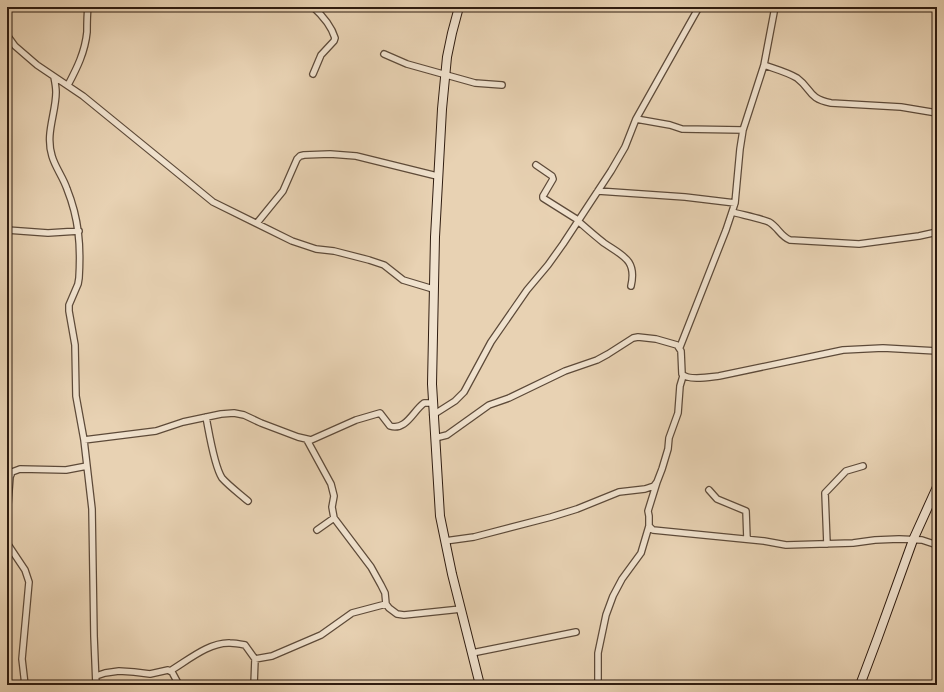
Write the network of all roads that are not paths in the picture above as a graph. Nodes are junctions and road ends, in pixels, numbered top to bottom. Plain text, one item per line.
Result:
1 (88, 7) edge
2 (313, 7) edge
3 (459, 7) edge
4 (699, 7) edge
5 (775, 7) edge
6 (7, 35) edge
7 (384, 54) dead end
8 (764, 65) junction
9 (313, 74) dead end
10 (445, 74) junction
11 (54, 77) junction
12 (68, 85) junction
13 (502, 85) dead end
14 (937, 113) edge
15 (636, 119) junction
16 (743, 130) junction
17 (536, 165) dead end
18 (437, 176) junction
19 (598, 191) junction
20 (735, 203) junction
21 (732, 212) junction
22 (578, 220) junction
23 (257, 223) junction
24 (7, 230) edge
25 (79, 231) junction
26 (937, 232) edge
27 (631, 286) dead end
28 (434, 289) junction
29 (680, 347) junction
30 (937, 352) edge
31 (683, 376) junction
32 (433, 403) junction
33 (433, 415) junction
34 (206, 418) junction
35 (435, 438) junction
36 (84, 440) junction
37 (307, 440) junction
38 (87, 466) junction
39 (863, 466) dead end
40 (657, 482) junction
41 (937, 487) edge
42 (639, 490) junction
43 (709, 490) dead end
44 (653, 495) junction
45 (248, 501) dead end
46 (7, 518) edge
47 (334, 518) junction
48 (649, 526) junction
49 (317, 530) dead end
50 (747, 539) junction
51 (913, 540) junction
52 (445, 542) junction
53 (7, 543) edge
54 (827, 544) junction
55 (937, 545) edge
56 (386, 604) junction
57 (461, 610) junction
58 (576, 632) dead end
59 (472, 653) junction
60 (255, 659) junction
61 (170, 671) junction
62 (96, 676) junction
63 (25, 685) edge
64 (96, 685) edge
65 (179, 685) edge
66 (254, 685) edge
67 (480, 685) edge
68 (598, 685) edge
69 (860, 685) edge

1 - 12 street
2 - 9 street
3 - 10 main road
4 - 15 street
5 - 8 street
6 - 11 street
7 - 10 street
8 - 14 street
8 - 16 street
10 - 13 street
10 - 18 main road
11 - 12 street
11 - 25 street
12 - 23 street
15 - 16 street
15 - 19 street
16 - 20 street
17 - 22 street
18 - 23 street
18 - 28 main road
19 - 20 street
19 - 22 street
20 - 21 street
21 - 26 street
21 - 29 street
22 - 27 street
22 - 33 street
23 - 28 street
24 - 25 street
25 - 36 street
28 - 32 main road
29 - 31 street
29 - 35 street
30 - 31 street
31 - 40 street
32 - 33 main road
32 - 37 street
33 - 35 main road
34 - 36 street
34 - 37 street
34 - 45 street
35 - 52 main road
36 - 38 street
37 - 47 street
38 - 46 street
38 - 62 street
39 - 54 street
40 - 42 street
40 - 44 street
41 - 51 main road
42 - 44 street
42 - 52 street
43 - 50 street
44 - 48 street
47 - 49 street
47 - 56 street
48 - 50 street
48 - 68 street
50 - 54 street
51 - 54 street
51 - 55 street
51 - 69 main road
52 - 57 main road
53 - 63 street
56 - 57 street
56 - 60 street
57 - 59 main road
58 - 59 street
59 - 67 main road
60 - 61 street
60 - 66 street
61 - 62 street
61 - 65 street
62 - 64 street

